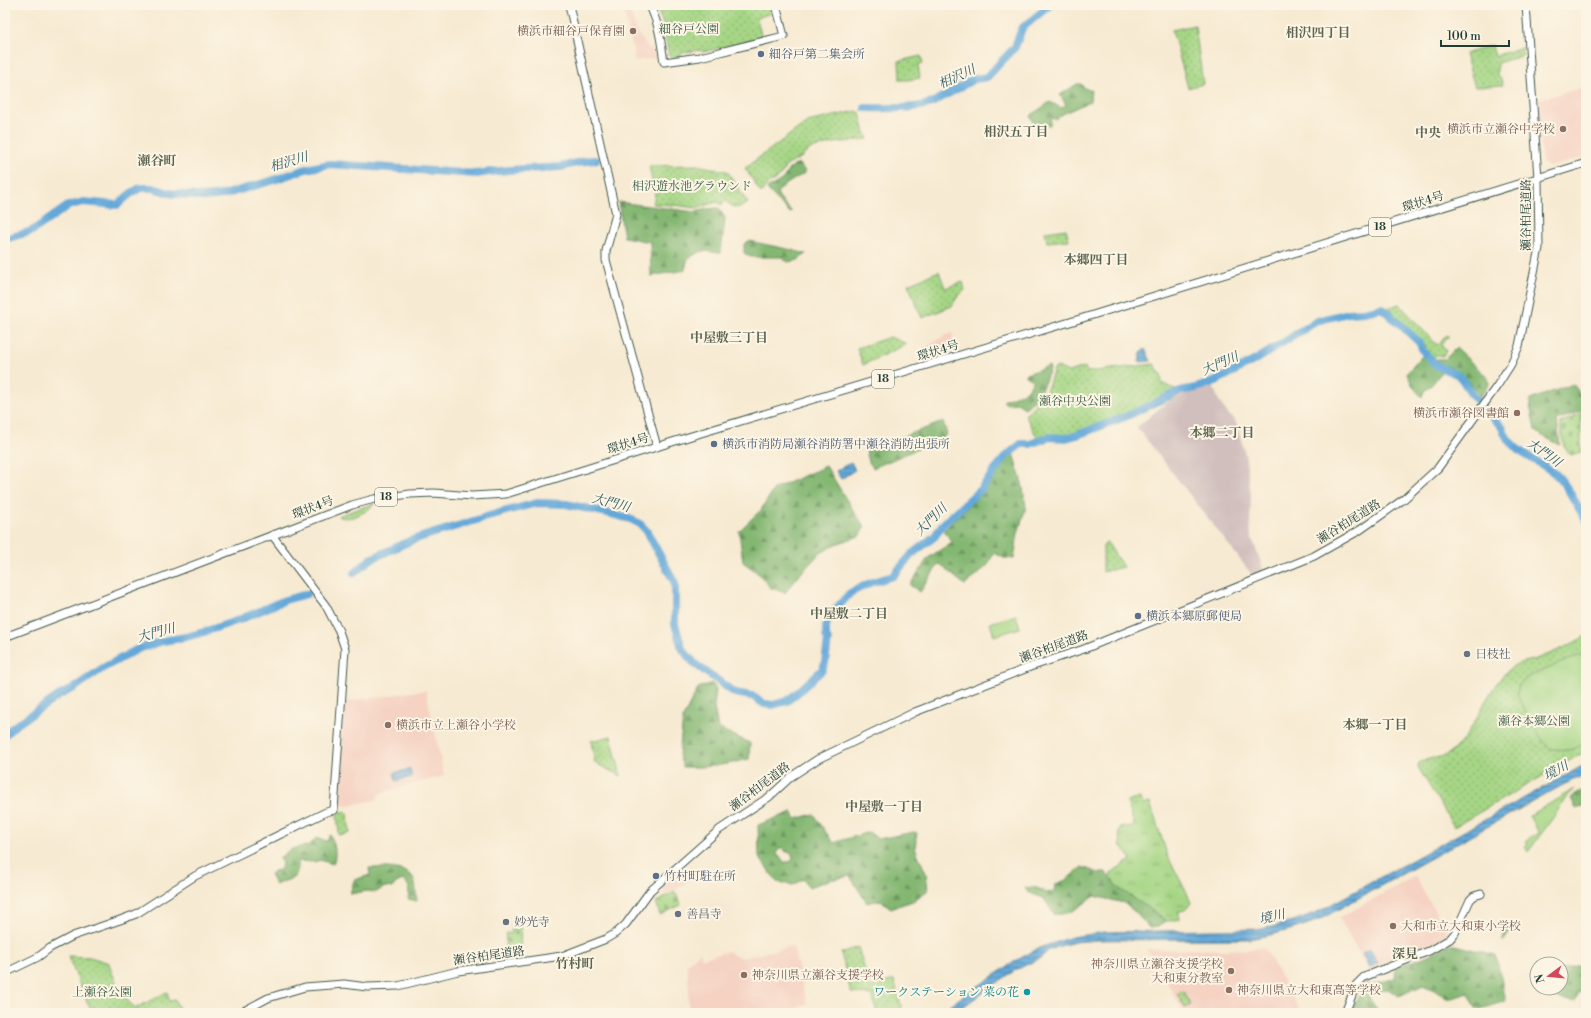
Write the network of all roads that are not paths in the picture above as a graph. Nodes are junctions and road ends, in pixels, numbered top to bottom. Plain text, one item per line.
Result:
1 (569, 5) edge
2 (648, 5) edge
3 (776, 5) edge
4 (1526, 5) edge
5 (1586, 163) edge
6 (1538, 178) junction
7 (657, 447) junction
8 (272, 535) junction
9 (5, 637) edge
10 (1481, 894) dead end
11 (5, 973) edge
12 (240, 1013) edge
13 (1345, 1013) edge

1 - 7 main road
2 - 3 main road
4 - 6 main road, 瀬谷柏尾道路
5 - 6 main road, 環状4号 / 18
6 - 7 main road, 環状4号 / 18
6 - 12 main road, 瀬谷柏尾道路
7 - 8 main road, 環状4号 / 18
8 - 9 main road, 環状4号 / 18
8 - 11 main road
10 - 13 main road

